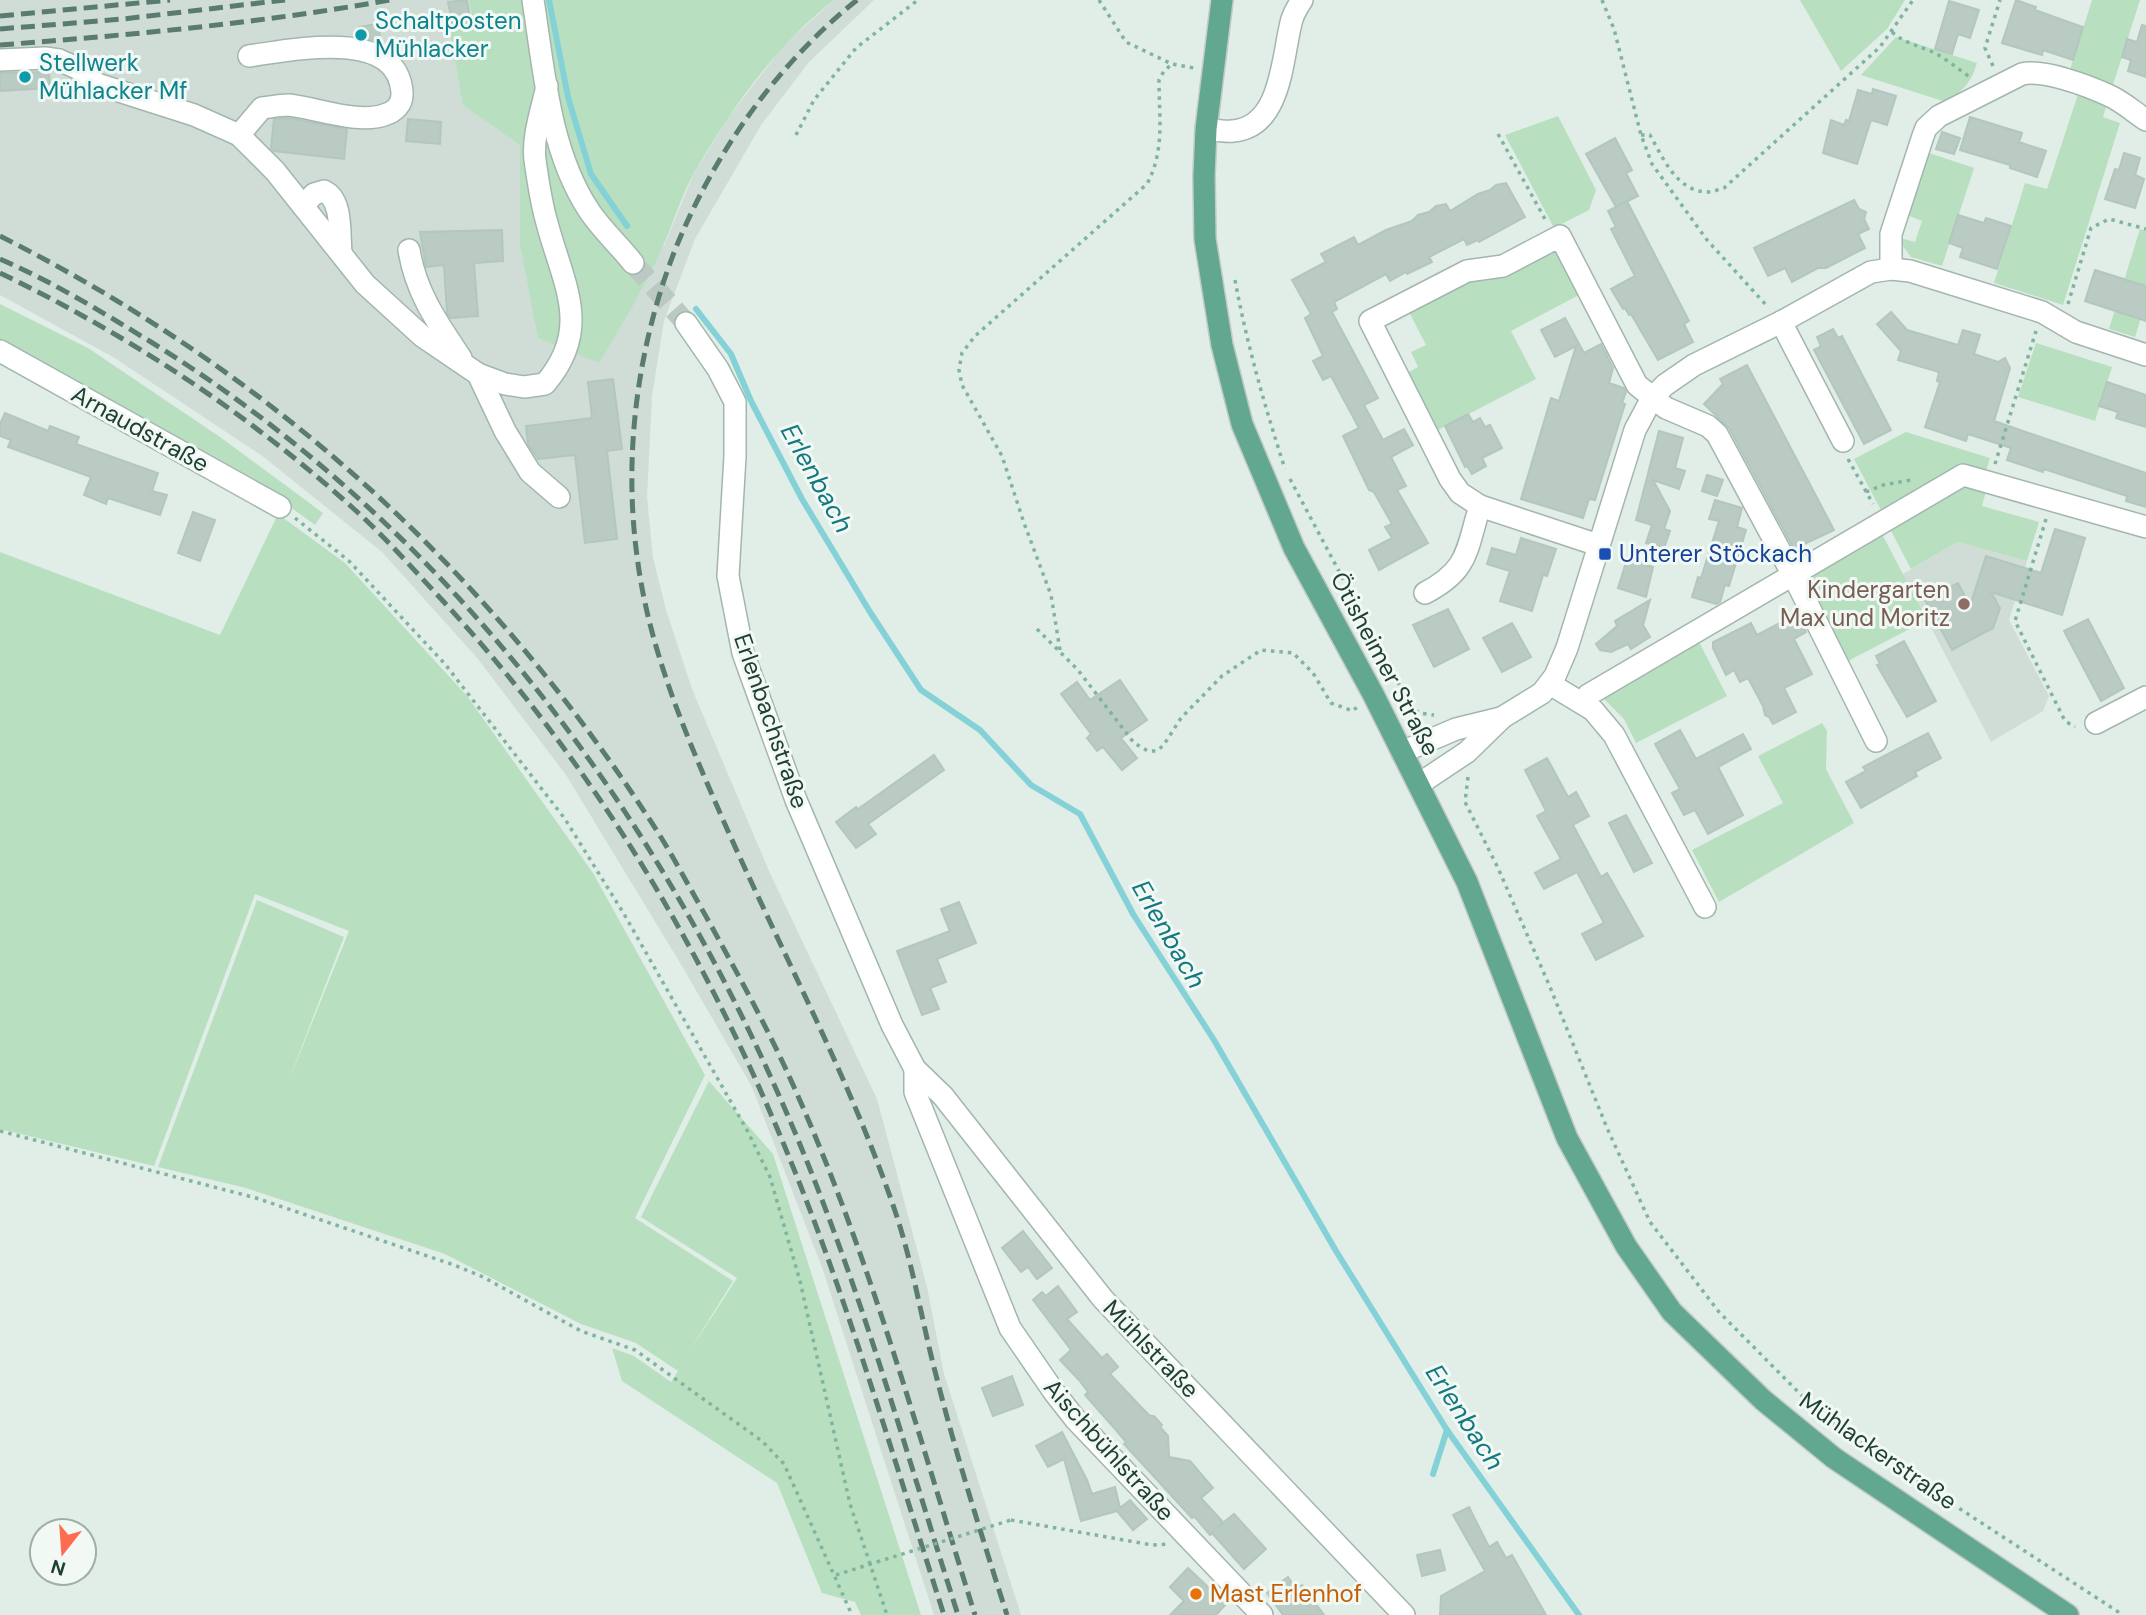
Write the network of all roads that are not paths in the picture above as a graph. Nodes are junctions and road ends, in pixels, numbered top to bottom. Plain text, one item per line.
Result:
1 (533, 0) edge
2 (1222, 0) edge
3 (1301, 0) edge
4 (249, 55) dead end
5 (0, 60) edge
6 (547, 86) junction
7 (2146, 120) edge
8 (1206, 129) junction
9 (239, 135) junction
10 (303, 206) junction
11 (409, 250) dead end
12 (341, 252) junction
13 (634, 263) tunnel mouth
14 (1891, 269) junction
15 (1781, 322) junction
16 (686, 323) tunnel mouth
17 (0, 351) edge
18 (2146, 355) edge
19 (471, 368) junction
20 (1652, 398) junction
21 (1843, 441) road end
22 (559, 497) dead end
23 (1480, 506) junction
24 (280, 507) road end
25 (2146, 527) edge
26 (1598, 545) junction
27 (1793, 575) junction
28 (1424, 593) dead end
29 (1550, 684) junction
30 (2146, 697) edge
31 (1583, 702) junction
32 (1503, 717) junction
33 (2096, 723) road end
34 (1876, 741) dead end
35 (1402, 752) junction
36 (1419, 784) junction
37 (1705, 907) dead end
38 (915, 1069) junction
39 (1672, 1312) joint
40 (1262, 1615) edge
41 (1404, 1615) edge
42 (2068, 1615) edge

1 - 6 street
2 - 8 main road, Ötisheimer Straße
3 - 8 street
4 - 9 street
5 - 9 street
6 - 13 street
6 - 19 street
7 - 14 street
8 - 35 main road, Ötisheimer Straße
9 - 10 street
10 - 12 street
10 - 12 street
11 - 19 street
12 - 19 street
14 - 15 street
14 - 18 street
15 - 20 street
15 - 21 street
16 - 38 street, Erlenbachstraße
17 - 24 street, Arnaudstraße
19 - 22 street
20 - 23 street
20 - 26 street
20 - 27 street
23 - 26 street
23 - 28 street
25 - 27 street
26 - 29 street
27 - 31 street
27 - 34 street
29 - 31 street
29 - 32 street
30 - 33 street
31 - 37 street
32 - 35 street
32 - 36 street
35 - 36 main road, Ötisheimer Straße
36 - 39 main road, Ötisheimer Straße
38 - 40 street, Aischbühlstraße
38 - 41 street, Mühlstraße
39 - 42 main road, Mühlackerstraße

